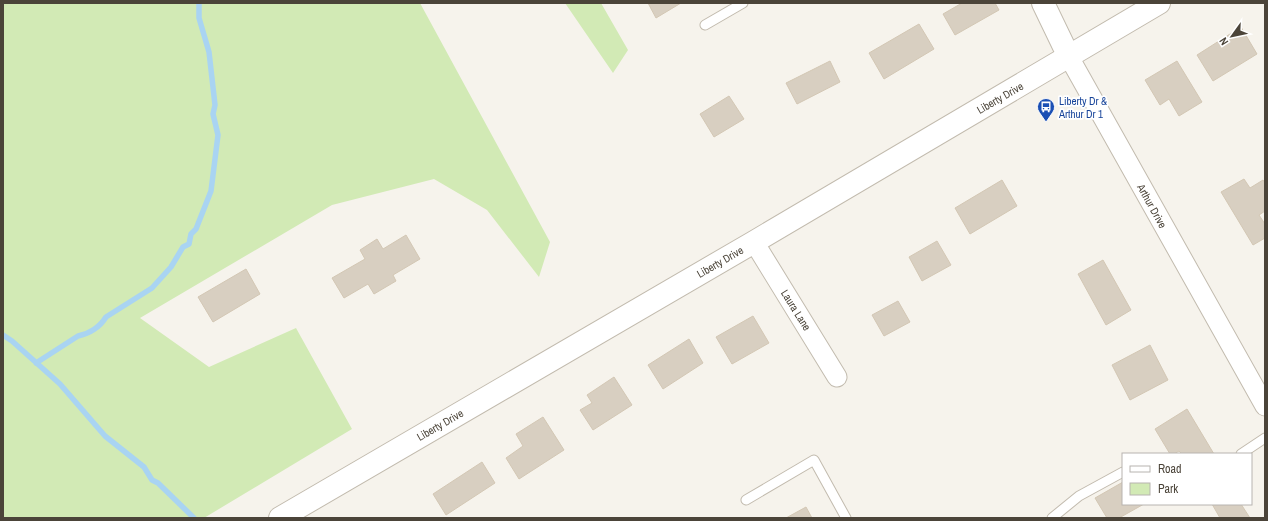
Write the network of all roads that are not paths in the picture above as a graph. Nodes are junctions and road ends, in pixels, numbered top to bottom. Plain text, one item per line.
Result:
1 (743, 3) edge
2 (1043, 3) edge
3 (1159, 3) edge
4 (705, 24) dead end
5 (1069, 57) junction
6 (754, 242) junction
7 (837, 377) dead end
8 (1265, 406) edge
9 (1265, 438) edge
10 (1242, 453) edge
11 (1122, 473) edge
12 (746, 500) dead end
13 (280, 518) edge
14 (846, 518) edge
15 (1052, 518) edge

1 - 4 lane
2 - 5 street, Arthur Drive
3 - 5 street, Liberty Drive
5 - 6 street, Liberty Drive
5 - 8 street, Arthur Drive
6 - 7 street, Laura Lane
6 - 13 street, Liberty Drive
9 - 10 lane
11 - 15 lane
12 - 14 lane

